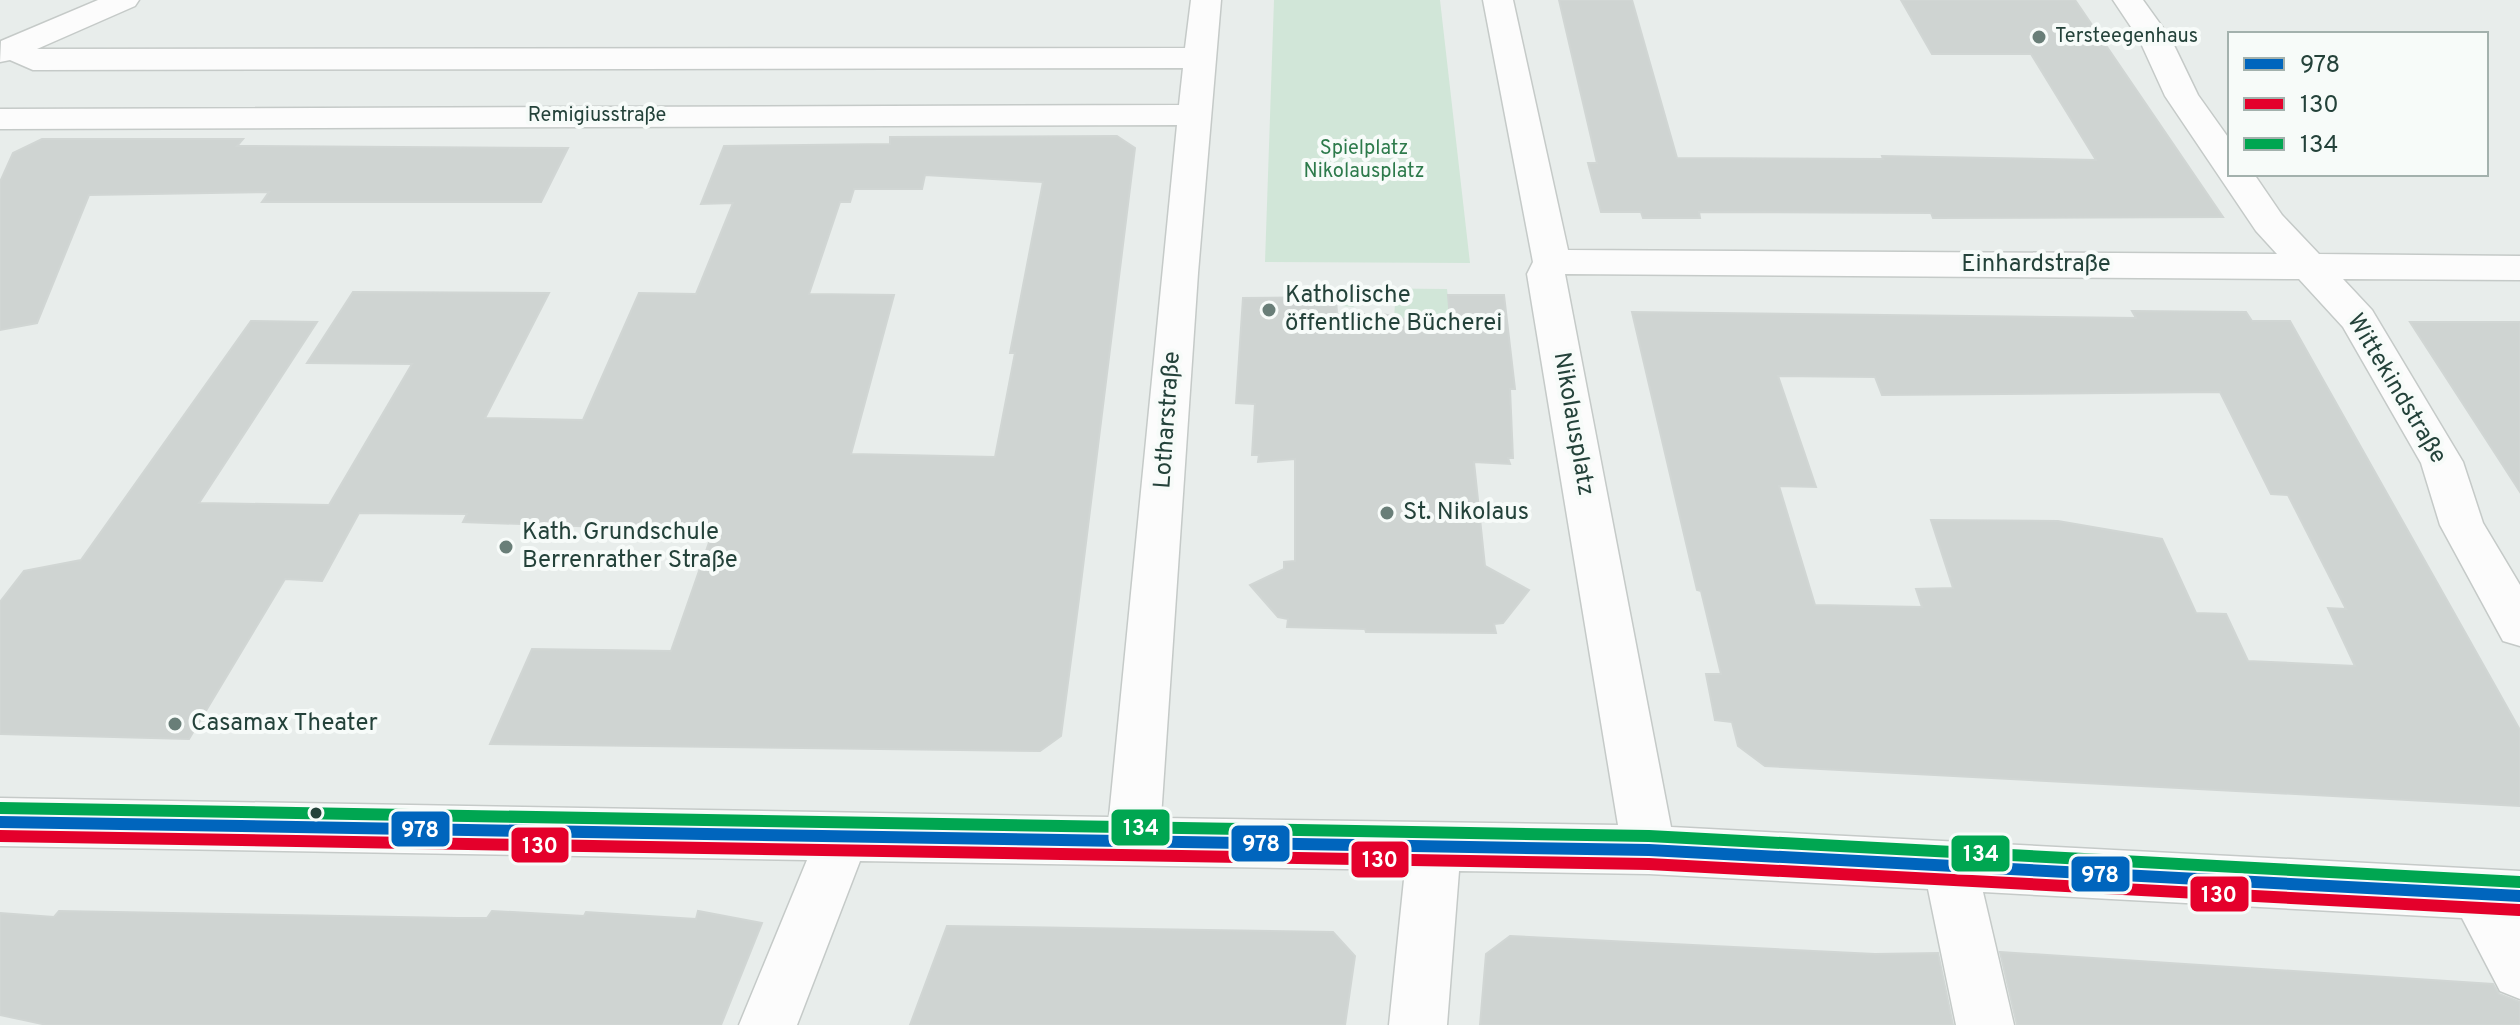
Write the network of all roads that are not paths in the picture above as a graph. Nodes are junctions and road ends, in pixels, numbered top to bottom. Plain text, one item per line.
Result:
1 (124, 0) edge
2 (1206, 0) edge
3 (1498, 0) edge
4 (2128, 0) edge
5 (15, 54) edge
6 (1200, 58) junction
7 (0, 80) edge
8 (1195, 115) junction
9 (0, 119) edge
10 (2228, 162) edge
11 (2237, 176) edge
12 (1552, 262) junction
13 (2310, 267) junction
14 (2520, 268) edge
15 (2520, 627) edge
16 (0, 822) edge
17 (843, 837) junction
18 (1133, 840) junction
19 (1434, 847) junction
20 (1649, 850) junction
21 (1950, 865) junction
22 (2498, 894) edge
23 (2520, 972) edge
24 (768, 1025) edge
25 (1418, 1025) edge
26 (1985, 1025) edge

1 - 5 street
2 - 6 street, Lotharstraße
3 - 12 street, Nikolausplatz
4 - 10 street
5 - 6 street
5 - 7 street
6 - 8 street, Lotharstraße
8 - 9 street, Remigiusstraße
8 - 18 street, Lotharstraße
11 - 13 street, Wittekindstraße
12 - 13 street, Einhardstraße
12 - 20 street, Nikolausplatz
13 - 14 street, Einhardstraße
13 - 15 street, Wittekindstraße
16 - 17 street
17 - 18 street
17 - 24 street
18 - 19 street
19 - 20 street
19 - 25 street
20 - 21 street
21 - 22 street
21 - 26 street
22 - 23 street

